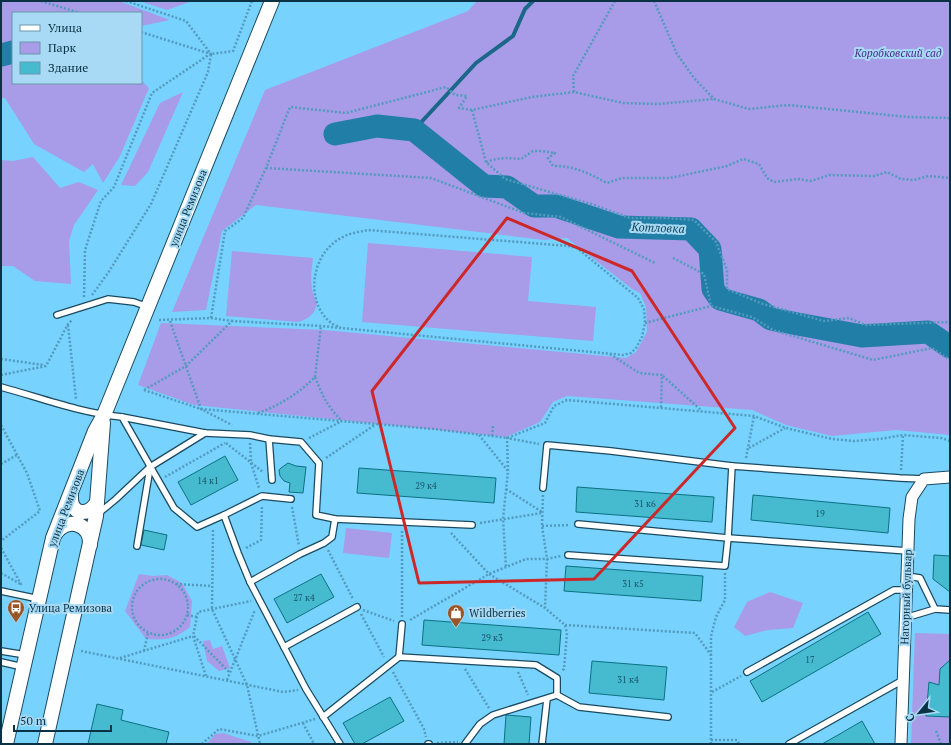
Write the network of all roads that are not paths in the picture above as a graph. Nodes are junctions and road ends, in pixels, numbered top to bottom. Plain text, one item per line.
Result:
1 (272, 1) edge
2 (148, 307) junction
3 (57, 315) dead end
4 (1, 387) edge
5 (104, 415) junction
6 (122, 417) junction
7 (206, 433) junction
8 (269, 439) junction
9 (732, 466) junction
10 (150, 467) junction
11 (950, 477) edge
12 (924, 479) junction
13 (272, 480) road end
14 (543, 488) road end
15 (71, 496) junction
16 (291, 499) road end
17 (96, 509) junction
18 (224, 515) junction
19 (335, 519) junction
20 (578, 524) road end
21 (472, 525) road end
22 (53, 538) junction
23 (728, 538) junction
24 (90, 546) junction
25 (137, 546) dead end
26 (908, 550) junction
27 (568, 555) road end
28 (906, 576) junction
29 (250, 582) junction
30 (906, 590) junction
31 (1, 591) edge
32 (39, 600) junction
33 (357, 607) road end
34 (934, 609) junction
35 (950, 610) edge
36 (905, 618) junction
37 (402, 624) road end
38 (284, 646) junction
39 (1, 651) edge
40 (399, 657) junction
41 (1, 662) edge
42 (25, 662) junction
43 (747, 672) road end
44 (903, 680) junction
45 (557, 695) junction
46 (547, 698) junction
47 (323, 717) junction
48 (668, 717) dead end
49 (466, 743) edge
50 (6, 744) edge
51 (45, 744) edge
52 (340, 744) edge
53 (542, 744) edge
54 (789, 744) edge
55 (901, 744) edge

1 - 2 street, улица Ремизова
2 - 3 lane
2 - 5 street, улица Ремизова
4 - 5 lane
5 - 6 lane
5 - 15 street, улица Ремизова
5 - 17 street, улица Ремизова
6 - 7 lane
6 - 10 lane
7 - 8 lane
7 - 10 lane
8 - 13 lane
8 - 19 lane
9 - 12 lane
9 - 14 lane
9 - 23 lane
10 - 17 lane
10 - 18 lane
10 - 25 lane
11 - 12 street
12 - 26 street, Нагорный бульвар
15 - 17 street
15 - 22 street, улица Ремизова
16 - 18 lane
17 - 24 street, улица Ремизова
18 - 29 lane
19 - 21 lane
19 - 29 lane
20 - 23 lane
22 - 24 street
22 - 32 street, улица Ремизова
23 - 26 lane
23 - 27 lane
24 - 51 street, улица Ремизова
26 - 28 street, Нагорный бульвар
28 - 30 street, Нагорный бульвар
28 - 34 lane
29 - 38 lane
30 - 36 street, Нагорный бульвар
30 - 43 lane
31 - 32 lane
32 - 42 street, улица Ремизова
33 - 38 lane
34 - 35 lane
34 - 36 lane
36 - 44 street, Нагорный бульвар
37 - 40 lane
38 - 47 lane
39 - 42 lane
40 - 45 lane
40 - 47 lane
41 - 42 lane
42 - 50 street, улица Ремизова
44 - 54 lane
44 - 55 street, Нагорный бульвар
45 - 46 lane
45 - 48 lane
46 - 49 lane
46 - 53 lane
47 - 52 lane

